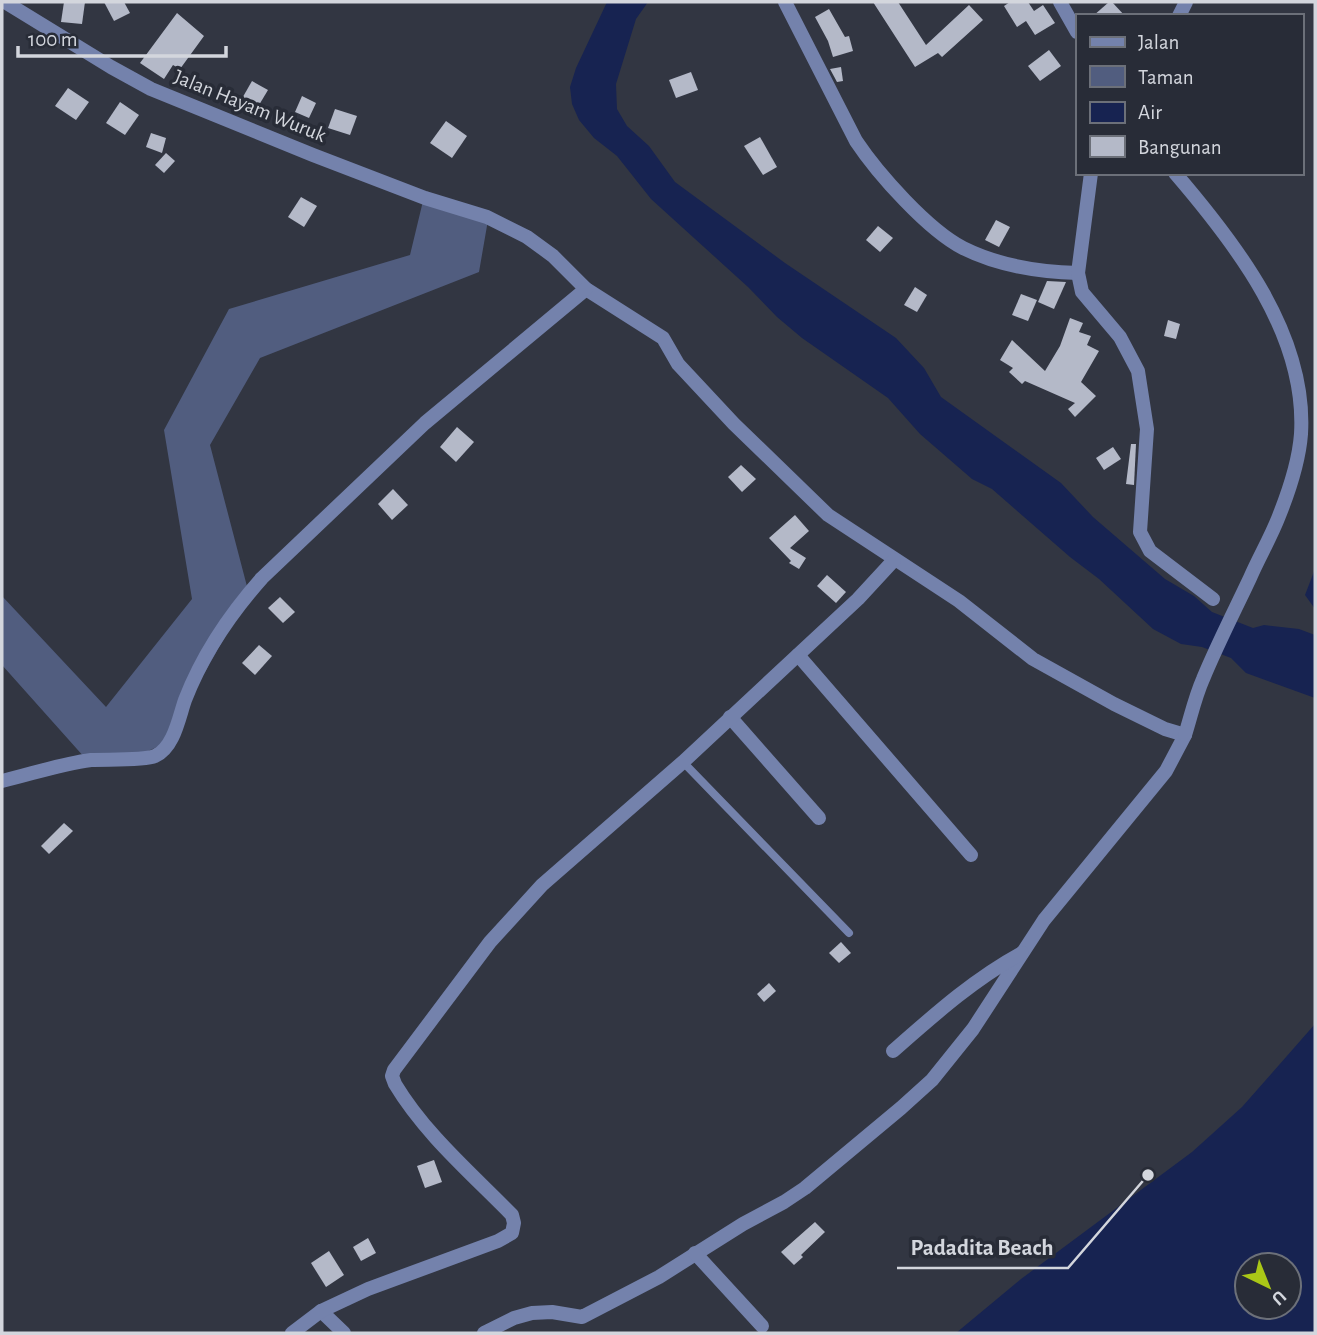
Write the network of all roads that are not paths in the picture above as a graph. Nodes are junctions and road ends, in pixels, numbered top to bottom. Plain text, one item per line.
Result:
1 (5, 2) edge
2 (785, 2) edge
3 (1060, 2) edge
4 (1076, 30) edge
5 (1091, 175) edge
6 (1177, 175) edge
7 (1078, 273) junction
8 (586, 289) junction
9 (894, 560) junction
10 (1213, 599) dead end
11 (798, 654) junction
12 (730, 717) junction
13 (1185, 735) junction
14 (683, 762) junction
15 (2, 781) edge
16 (819, 818) dead end
17 (971, 855) dead end
18 (849, 933) dead end
19 (1023, 952) junction
20 (893, 1051) dead end
21 (695, 1253) junction
22 (321, 1311) junction
23 (762, 1326) dead end
24 (292, 1333) edge
25 (344, 1333) edge
26 (484, 1333) edge

1 - 8 street, Jalan Hayam Wuruk
2 - 7 street
3 - 4 street
5 - 7 street
6 - 13 street
7 - 10 street
8 - 9 street, Jalan Hayam Wuruk
8 - 15 street
9 - 11 street
9 - 13 street, Jalan Hayam Wuruk
11 - 12 street
11 - 17 street
12 - 14 street
12 - 16 street
13 - 19 street
14 - 18 lane
14 - 22 street
19 - 20 street
19 - 21 street
21 - 23 street
21 - 26 street
22 - 24 street
22 - 25 street

